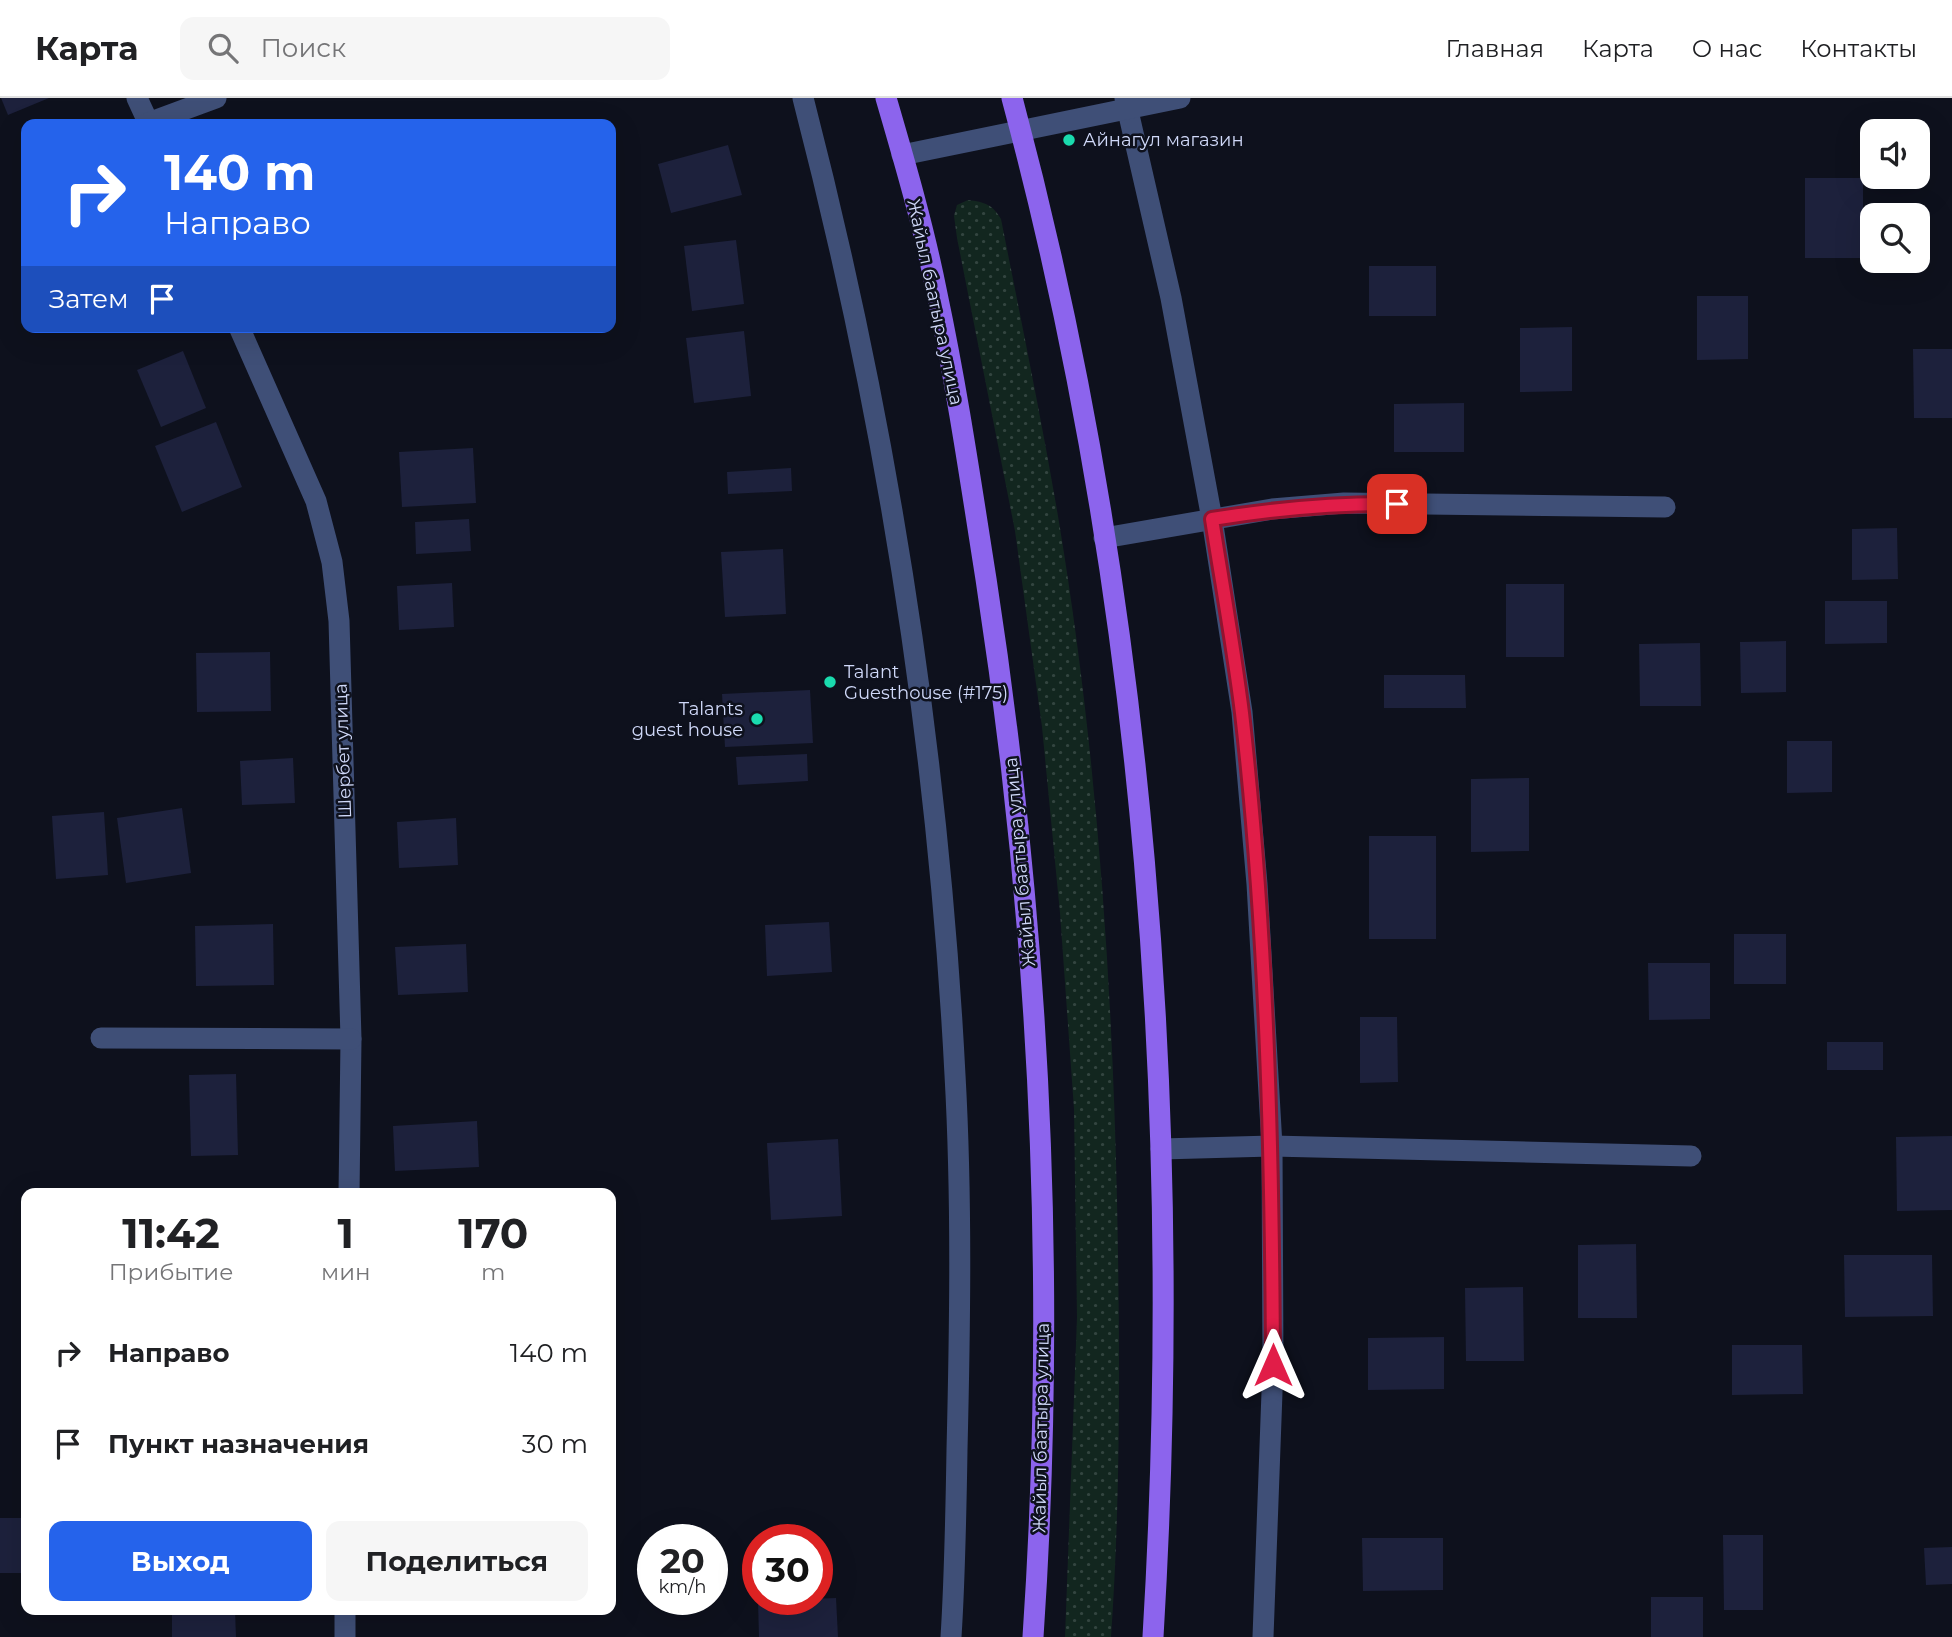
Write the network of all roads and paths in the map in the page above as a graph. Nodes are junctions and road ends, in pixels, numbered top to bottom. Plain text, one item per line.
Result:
1 (137, 98) edge
2 (216, 98) edge
3 (803, 98) edge
4 (886, 98) edge
5 (1012, 98) edge
6 (1180, 98) edge
7 (1126, 104) edge
8 (146, 119) edge
9 (161, 119) edge
10 (1020, 131) junction
11 (902, 155) junction
12 (242, 333) edge
13 (1665, 508) dead end
14 (1212, 519) junction
15 (1104, 538) junction
16 (101, 1038) dead end
17 (351, 1039) junction
18 (1272, 1146) junction
19 (1161, 1149) junction
20 (1690, 1156) dead end
21 (349, 1188) edge
22 (345, 1615) edge
23 (345, 1637) edge
24 (951, 1637) edge
25 (1033, 1637) edge
26 (1153, 1637) edge
27 (1264, 1637) edge

1 - 8 street
2 - 9 street
3 - 24 street
4 - 11 main road, Жайыл баатыра улица
5 - 10 main road
6 - 7 street
7 - 10 street
7 - 14 street
10 - 11 street
10 - 15 main road
11 - 25 main road, Жайыл баатыра улица
12 - 17 street, Шербет улица
13 - 14 street
14 - 15 street
14 - 18 street
15 - 19 main road
16 - 17 street
17 - 21 street, Шербет улица
18 - 19 street
18 - 20 street
18 - 27 street
19 - 26 main road
22 - 23 street

